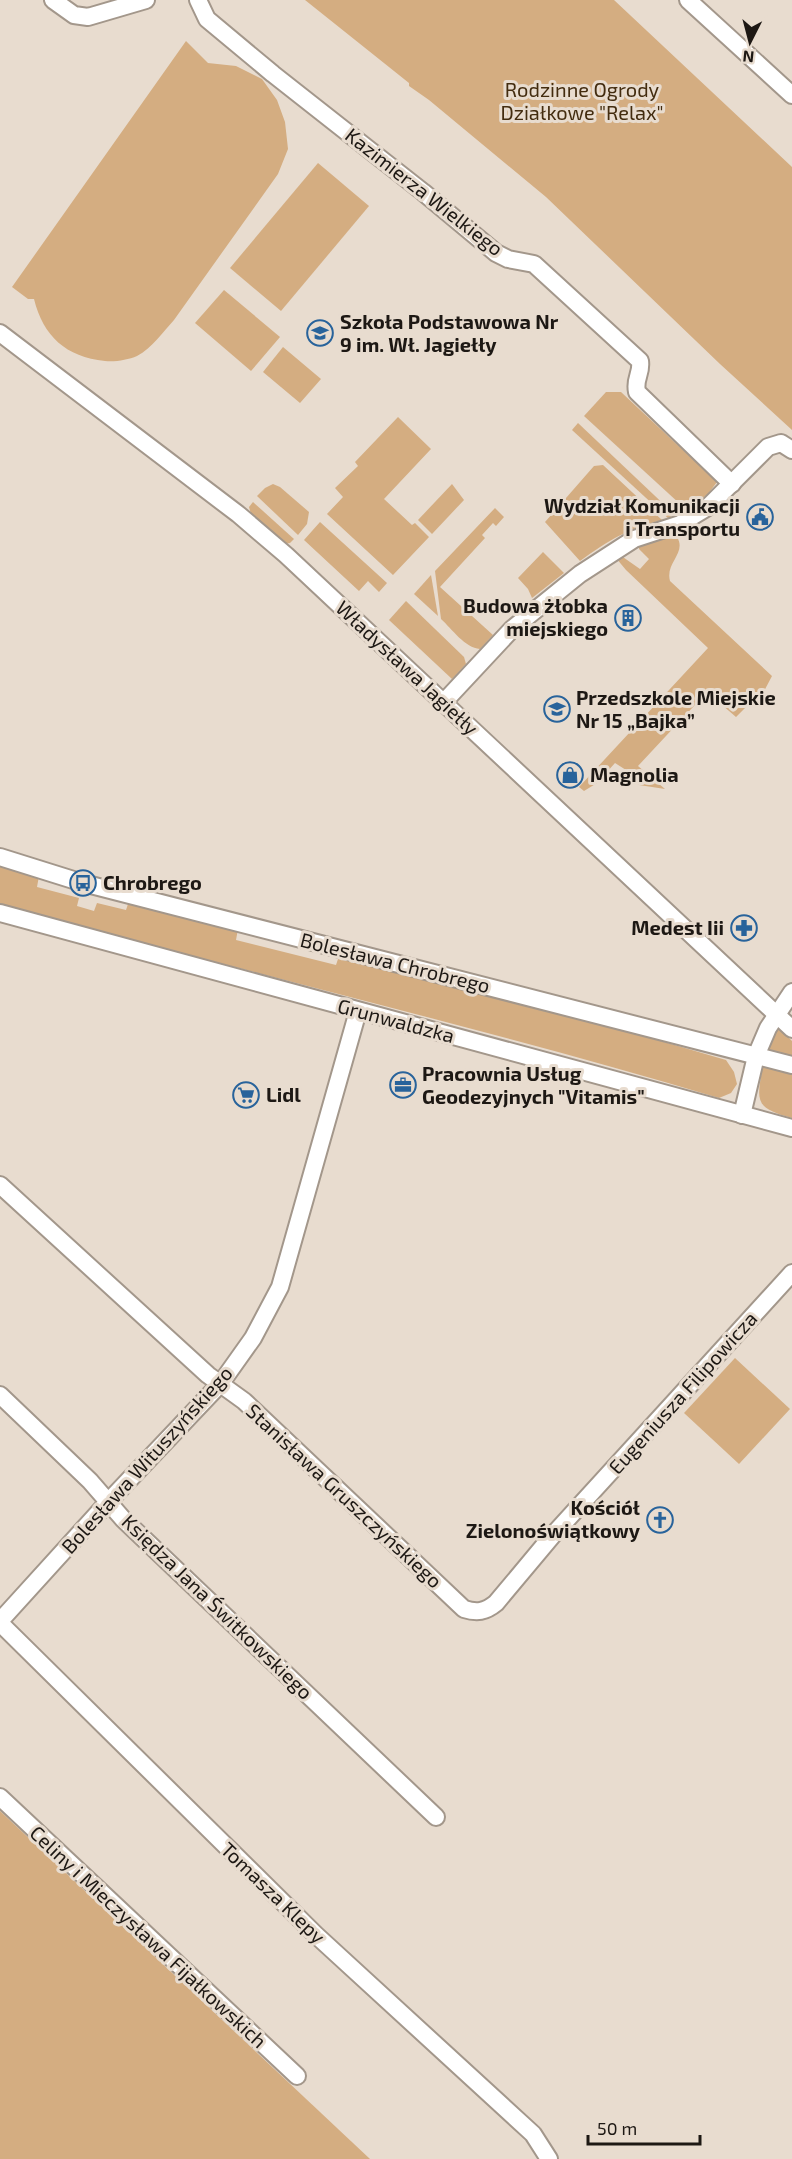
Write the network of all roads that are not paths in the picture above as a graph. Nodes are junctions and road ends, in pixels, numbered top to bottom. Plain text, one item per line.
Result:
1 (53, 0) edge
2 (146, 0) edge
3 (198, 0) edge
4 (688, 0) edge
5 (792, 95) edge
6 (0, 333) edge
7 (792, 450) edge
8 (732, 484) junction
9 (443, 703) junction
10 (0, 857) edge
11 (0, 913) edge
12 (792, 992) edge
13 (358, 1011) junction
14 (777, 1014) junction
15 (792, 1029) edge
16 (756, 1056) junction
17 (792, 1065) edge
18 (742, 1115) junction
19 (792, 1128) edge
20 (0, 1185) edge
21 (792, 1274) edge
22 (221, 1383) junction
23 (0, 1395) edge
24 (109, 1501) junction
25 (474, 1612) joint
26 (0, 1622) edge
27 (0, 1797) edge
28 (436, 1817) dead end
29 (297, 2076) dead end
30 (549, 2159) edge

1 - 2 street
3 - 8 street, Kazimierza Wielkiego
4 - 5 street
6 - 9 street, Władysława Jagiełły
7 - 8 street
8 - 9 street
9 - 14 street, Władysława Jagiełły
10 - 16 street, Bolesława Chrobrego
11 - 13 street, Grunwaldzka
12 - 14 street
13 - 18 street, Grunwaldzka
13 - 22 street, Bolesława Wituszyńskiego
14 - 15 street, Władysława Jagiełły
14 - 16 street
16 - 17 street, Bolesława Chrobrego
16 - 18 street
18 - 19 street, Grunwaldzka
20 - 22 street, Stanisława Gruszczyńskiego
21 - 25 street, Eugeniusza Filipowicza
22 - 24 street, Bolesława Wituszyńskiego
22 - 25 street, Stanisława Gruszczyńskiego
23 - 24 street, Księdza Jana Świtkowskiego
24 - 26 street, Bolesława Wituszyńskiego
24 - 28 street, Księdza Jana Świtkowskiego
26 - 30 street, Tomasza Klepy
27 - 29 street, Celiny i Mieczysława Fijałkowskich

